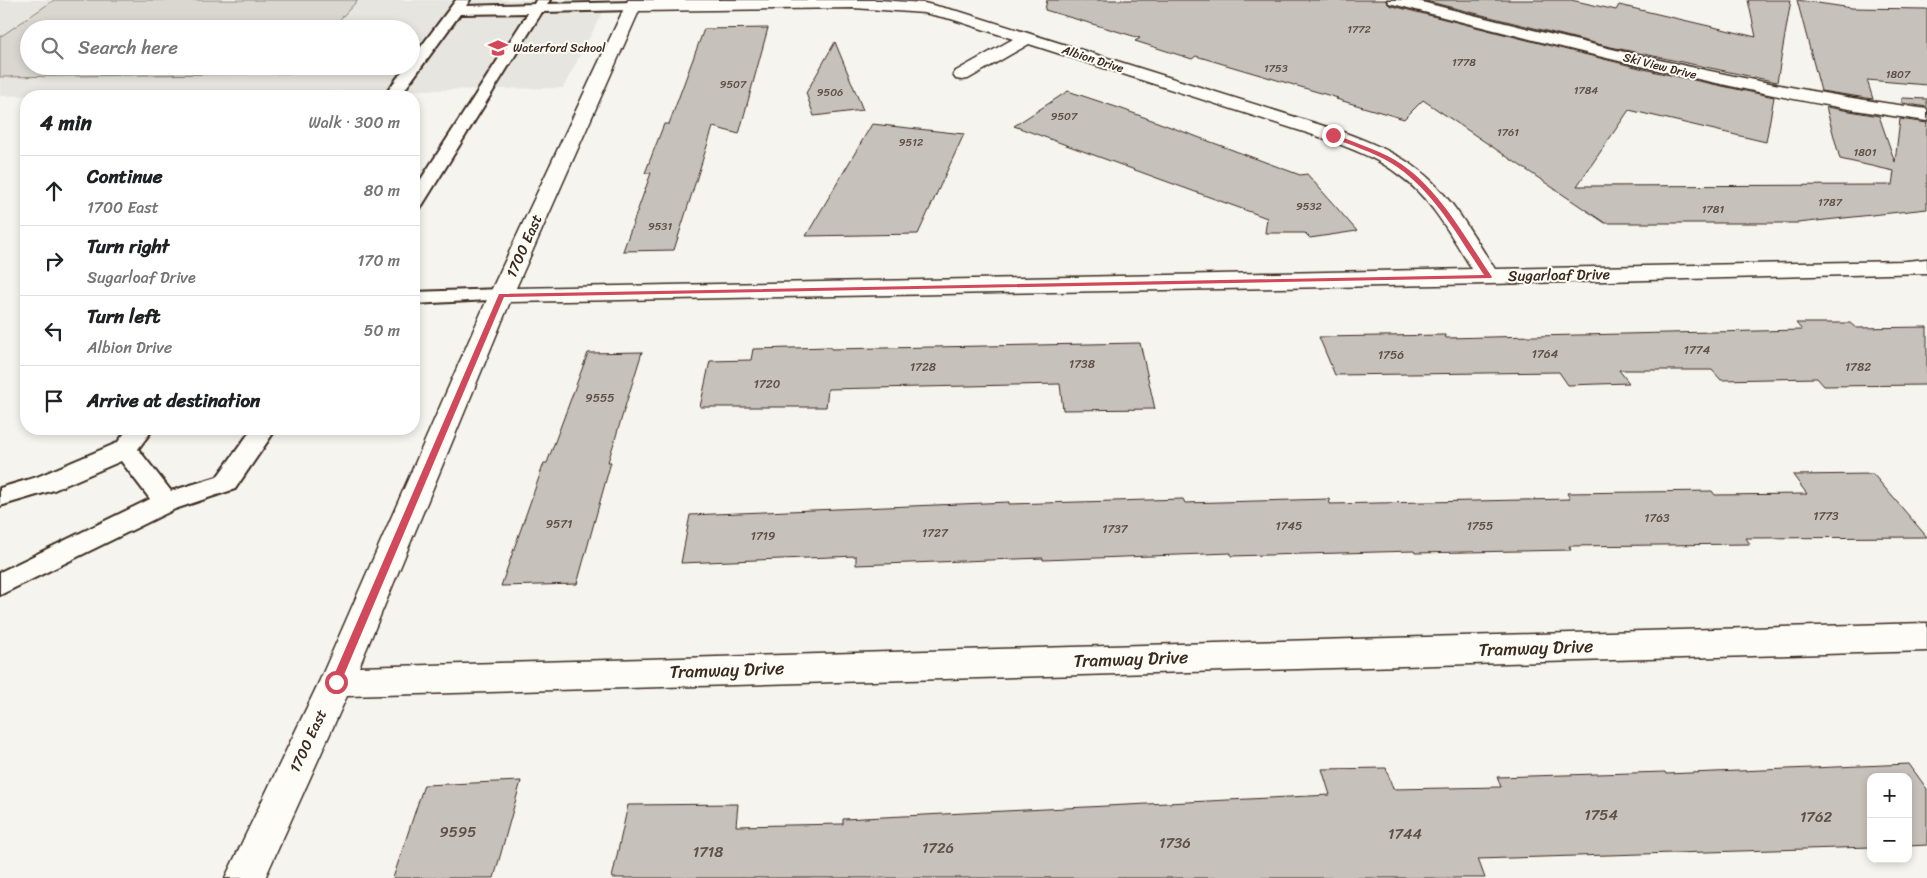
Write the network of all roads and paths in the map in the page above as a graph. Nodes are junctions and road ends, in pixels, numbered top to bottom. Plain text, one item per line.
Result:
1 (1396, 0) edge
2 (634, 3) edge
3 (540, 4) edge
4 (459, 5) edge
5 (1027, 38) junction
6 (420, 58) edge
7 (407, 75) edge
8 (962, 75) dead end
9 (396, 90) edge
10 (1927, 115) edge
11 (420, 194) edge
12 (1927, 266) edge
13 (1489, 277) junction
14 (501, 295) junction
15 (420, 298) edge
16 (136, 435) edge
17 (260, 435) edge
18 (125, 449) junction
19 (0, 496) edge
20 (166, 502) junction
21 (0, 584) edge
22 (1927, 637) edge
23 (336, 682) junction
24 (245, 878) edge

1 - 10 street, Ski View Drive
2 - 3 lane
2 - 5 street, Albion Drive
2 - 14 street, 1700 East
3 - 4 lane
3 - 11 lane
4 - 6 lane
5 - 8 street
5 - 13 street, Albion Drive
7 - 9 lane
12 - 13 street, Sugarloaf Drive
13 - 14 street, Sugarloaf Drive
14 - 15 lane
14 - 23 street, 1700 East
16 - 18 lane
17 - 20 lane
18 - 19 lane
18 - 20 lane
20 - 21 lane
22 - 23 street, Tramway Drive
23 - 24 street, 1700 East

